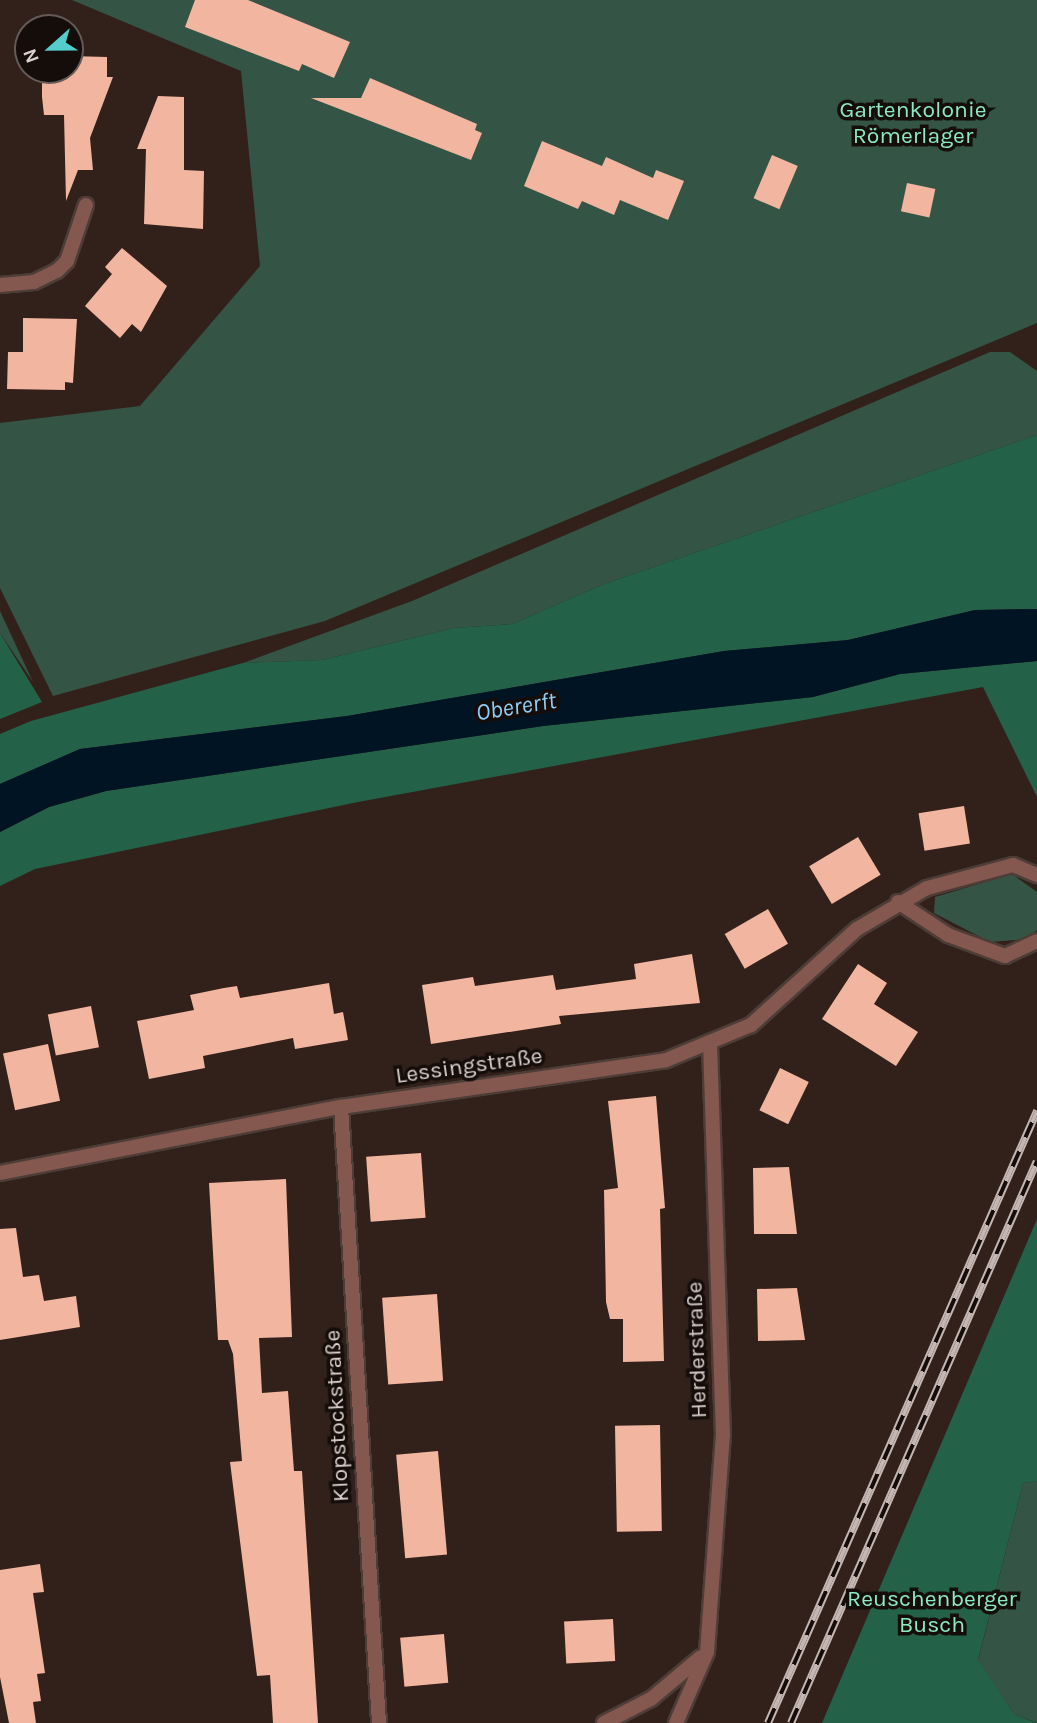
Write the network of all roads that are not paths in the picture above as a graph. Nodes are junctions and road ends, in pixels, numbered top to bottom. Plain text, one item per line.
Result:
1 (86, 205) dead end
2 (0, 285) edge
3 (1037, 875) edge
4 (898, 902) junction
5 (1037, 941) edge
6 (710, 1046) junction
7 (341, 1107) junction
8 (0, 1173) edge
9 (707, 1652) junction
10 (379, 1723) edge
11 (604, 1723) edge
12 (676, 1723) edge

1 - 2 street
3 - 4 street, Lessingstraße
4 - 5 street
4 - 6 street, Lessingstraße
6 - 7 street, Lessingstraße
6 - 9 street, Herderstraße
7 - 8 street, Lessingstraße
7 - 10 street, Klopstockstraße
9 - 11 street
9 - 12 street, Herderstraße

